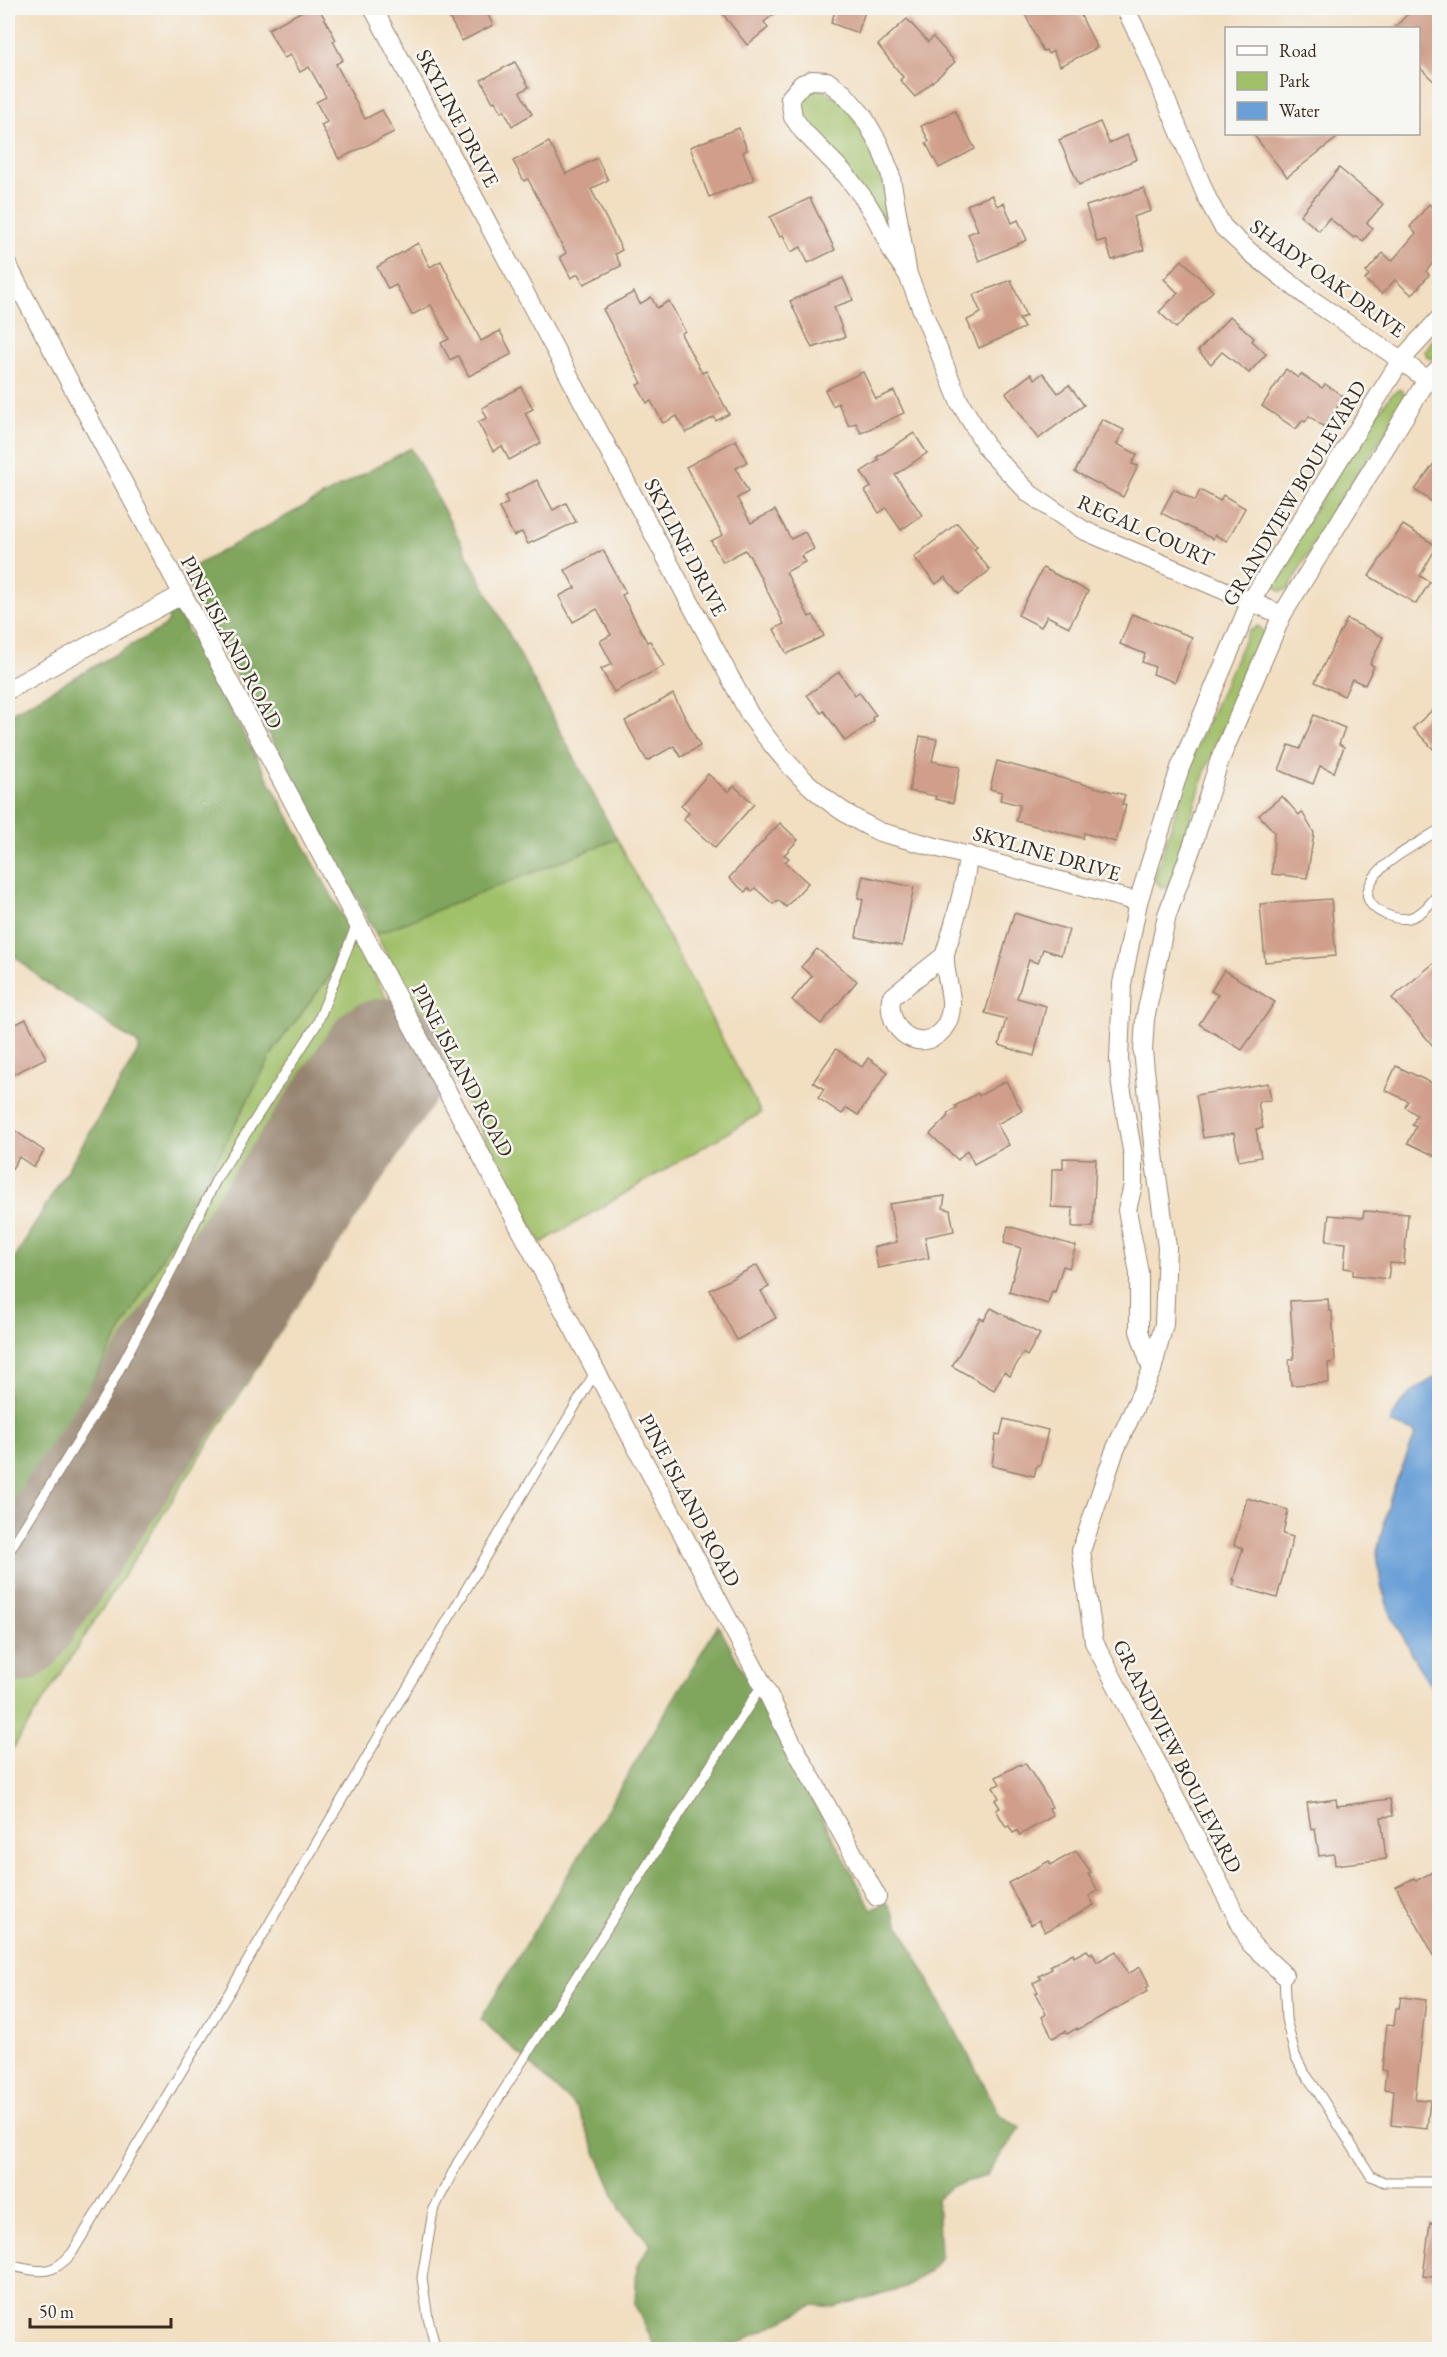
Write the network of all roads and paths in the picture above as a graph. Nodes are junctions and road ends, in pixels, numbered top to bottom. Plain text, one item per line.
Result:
1 (373, 8) edge
2 (1125, 8) edge
3 (8, 266) edge
4 (908, 275) junction
5 (1440, 318) edge
6 (1401, 360) junction
7 (1433, 374) edge
8 (181, 595) junction
9 (1251, 601) junction
10 (1282, 615) junction
11 (8, 690) edge
12 (1440, 829) edge
13 (968, 855) junction
14 (1440, 892) edge
15 (1138, 902) junction
16 (358, 922) junction
17 (945, 955) junction
18 (1152, 1370) junction
19 (596, 1371) junction
20 (8, 1553) edge
21 (762, 1685) junction
22 (877, 1897) dead end
23 (1284, 1976) joint
24 (1440, 2182) edge
25 (8, 2265) edge
26 (436, 2349) edge

1 - 13 street, SKYLINE DRIVE
2 - 6 street, SHADY OAK DRIVE
3 - 8 street, PINE ISLAND ROAD
4 - 4 street, REGAL COURT
4 - 9 street, REGAL COURT
5 - 6 street, GRANDVIEW BOULEVARD
6 - 7 street, SHADY OAK DRIVE
6 - 9 street, GRANDVIEW BOULEVARD
7 - 10 street, GRANDVIEW BOULEVARD
8 - 11 street
8 - 16 street, PINE ISLAND ROAD
9 - 10 street, REGAL COURT
9 - 15 street, GRANDVIEW BOULEVARD
10 - 18 street, GRANDVIEW BOULEVARD
12 - 14 lane
13 - 15 street, SKYLINE DRIVE
13 - 17 street
15 - 18 street, GRANDVIEW BOULEVARD
16 - 19 street, PINE ISLAND ROAD
16 - 20 lane
17 - 17 street
18 - 23 street, GRANDVIEW BOULEVARD
19 - 21 street, PINE ISLAND ROAD
19 - 25 lane
21 - 22 street, PINE ISLAND ROAD
21 - 26 lane
23 - 24 lane

